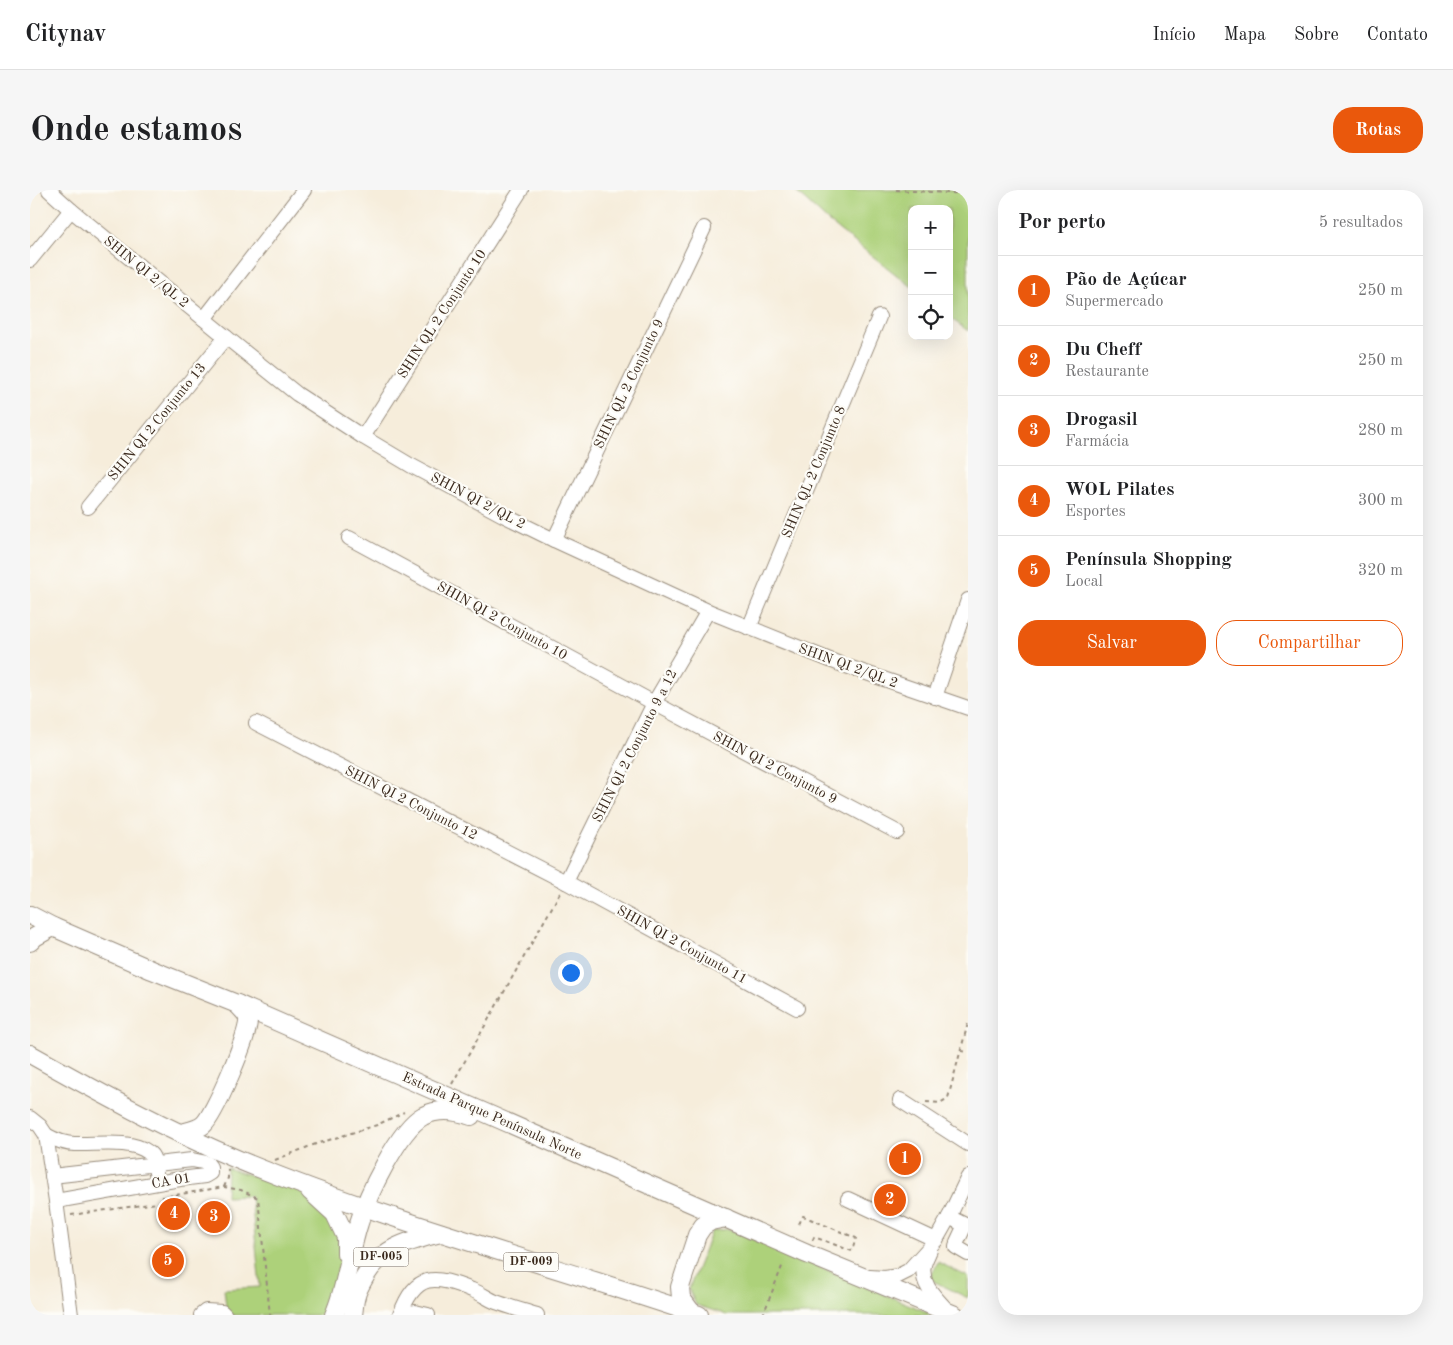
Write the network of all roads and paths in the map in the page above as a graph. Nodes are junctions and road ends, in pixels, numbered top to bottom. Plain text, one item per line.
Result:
1 (50, 190) edge
2 (304, 190) edge
3 (521, 190) edge
4 (896, 190) edge
5 (968, 194) edge
6 (71, 210) junction
7 (704, 228) dead end
8 (30, 260) edge
9 (879, 317) dead end
10 (204, 319) junction
11 (226, 337) junction
12 (363, 437) junction
13 (88, 507) dead end
14 (349, 538) dead end
15 (554, 540) junction
16 (968, 600) edge
17 (708, 611) junction
18 (749, 628) junction
19 (935, 697) junction
20 (654, 703) junction
21 (968, 708) edge
22 (256, 723) dead end
23 (897, 832) dead end
24 (566, 882) junction
25 (30, 915) edge
26 (52, 927) junction
27 (30, 942) edge
28 (237, 1004) junction
29 (797, 1008) dead end
30 (968, 1023) edge
31 (961, 1051) junction
32 (968, 1052) edge
33 (30, 1054) edge
34 (445, 1096) junction
35 (900, 1100) dead end
36 (924, 1102) dead end
37 (408, 1110) dead end
38 (36, 1126) edge
39 (181, 1133) junction
40 (536, 1135) junction
41 (968, 1144) edge
42 (155, 1164) junction
43 (257, 1167) junction
44 (52, 1176) junction
45 (968, 1177) edge
46 (157, 1184) junction
47 (304, 1185) junction
48 (848, 1199) dead end
49 (56, 1201) junction
50 (364, 1206) junction
51 (58, 1217) junction
52 (949, 1217) junction
53 (726, 1218) junction
54 (799, 1224) dead end
55 (441, 1233) junction
56 (934, 1242) junction
57 (807, 1254) junction
58 (968, 1254) edge
59 (783, 1264) dead end
60 (346, 1275) junction
61 (864, 1277) junction
62 (695, 1314) edge
63 (952, 1314) edge
64 (71, 1315) edge
65 (201, 1315) edge
66 (225, 1315) edge
67 (270, 1315) edge
68 (334, 1315) edge
69 (354, 1315) edge
70 (400, 1315) edge
71 (428, 1315) edge
72 (537, 1315) edge
73 (763, 1315) edge

1 - 6 street, SHIN QI 2/QL 2
2 - 10 street
3 - 12 street, SHIN QL 2 Conjunto 10
4 - 5 path
6 - 8 street
6 - 10 street, SHIN QI 2/QL 2
7 - 15 street, SHIN QL 2 Conjunto 9
9 - 18 street, SHIN QL 2 Conjunto 8
10 - 11 street, SHIN QI 2/QL 2
11 - 12 street, SHIN QI 2/QL 2
11 - 13 street, SHIN QI 2 Conjunto 13
12 - 15 street, SHIN QI 2/QL 2
14 - 20 street, SHIN QI 2 Conjunto 10
15 - 17 street, SHIN QI 2/QL 2
16 - 19 street
17 - 18 street, SHIN QI 2/QL 2
17 - 20 street, SHIN QI 2 Conjunto 9 a 12
18 - 19 street, SHIN QI 2/QL 2
19 - 21 street, SHIN QI 2/QL 2
20 - 23 street, SHIN QI 2 Conjunto 9
20 - 24 street, SHIN QI 2 Conjunto 9 a 12
22 - 24 street, SHIN QI 2 Conjunto 12
24 - 29 street, SHIN QI 2 Conjunto 11
24 - 34 path
25 - 26 main road, Estrada Parque Península Norte
26 - 27 main road
26 - 28 main road, Estrada Parque Península Norte
28 - 34 main road, Estrada Parque Península Norte
28 - 39 main road
30 - 31 path
31 - 32 path
31 - 36 path
33 - 39 main road, DF-009
34 - 40 main road, Estrada Parque Península Norte
35 - 41 street
37 - 43 path
38 - 42 street
38 - 44 street
39 - 43 main road, DF-009
40 - 50 main road
40 - 53 main road, Estrada Parque Península Norte
42 - 44 street, CA 01
42 - 46 street
42 - 46 street, CA 01
43 - 47 main road, DF-009
44 - 49 street
45 - 52 street
46 - 49 street, CA 01
47 - 50 main road, DF-009
47 - 60 main road
48 - 56 street
49 - 51 street
50 - 55 main road, DF-009
50 - 60 main road, DF-005
51 - 64 street
51 - 67 path
52 - 56 street
52 - 58 street
53 - 57 main road, Estrada Parque Península Norte
53 - 62 main road
54 - 57 path
55 - 62 main road, DF-009
55 - 69 main road, DF-005
56 - 61 street
56 - 63 street
57 - 61 main road, Estrada Parque Península Norte
59 - 73 path
60 - 68 main road, DF-005
61 - 63 main road, Estrada Parque Península Norte
65 - 66 street
70 - 71 street
70 - 72 street

